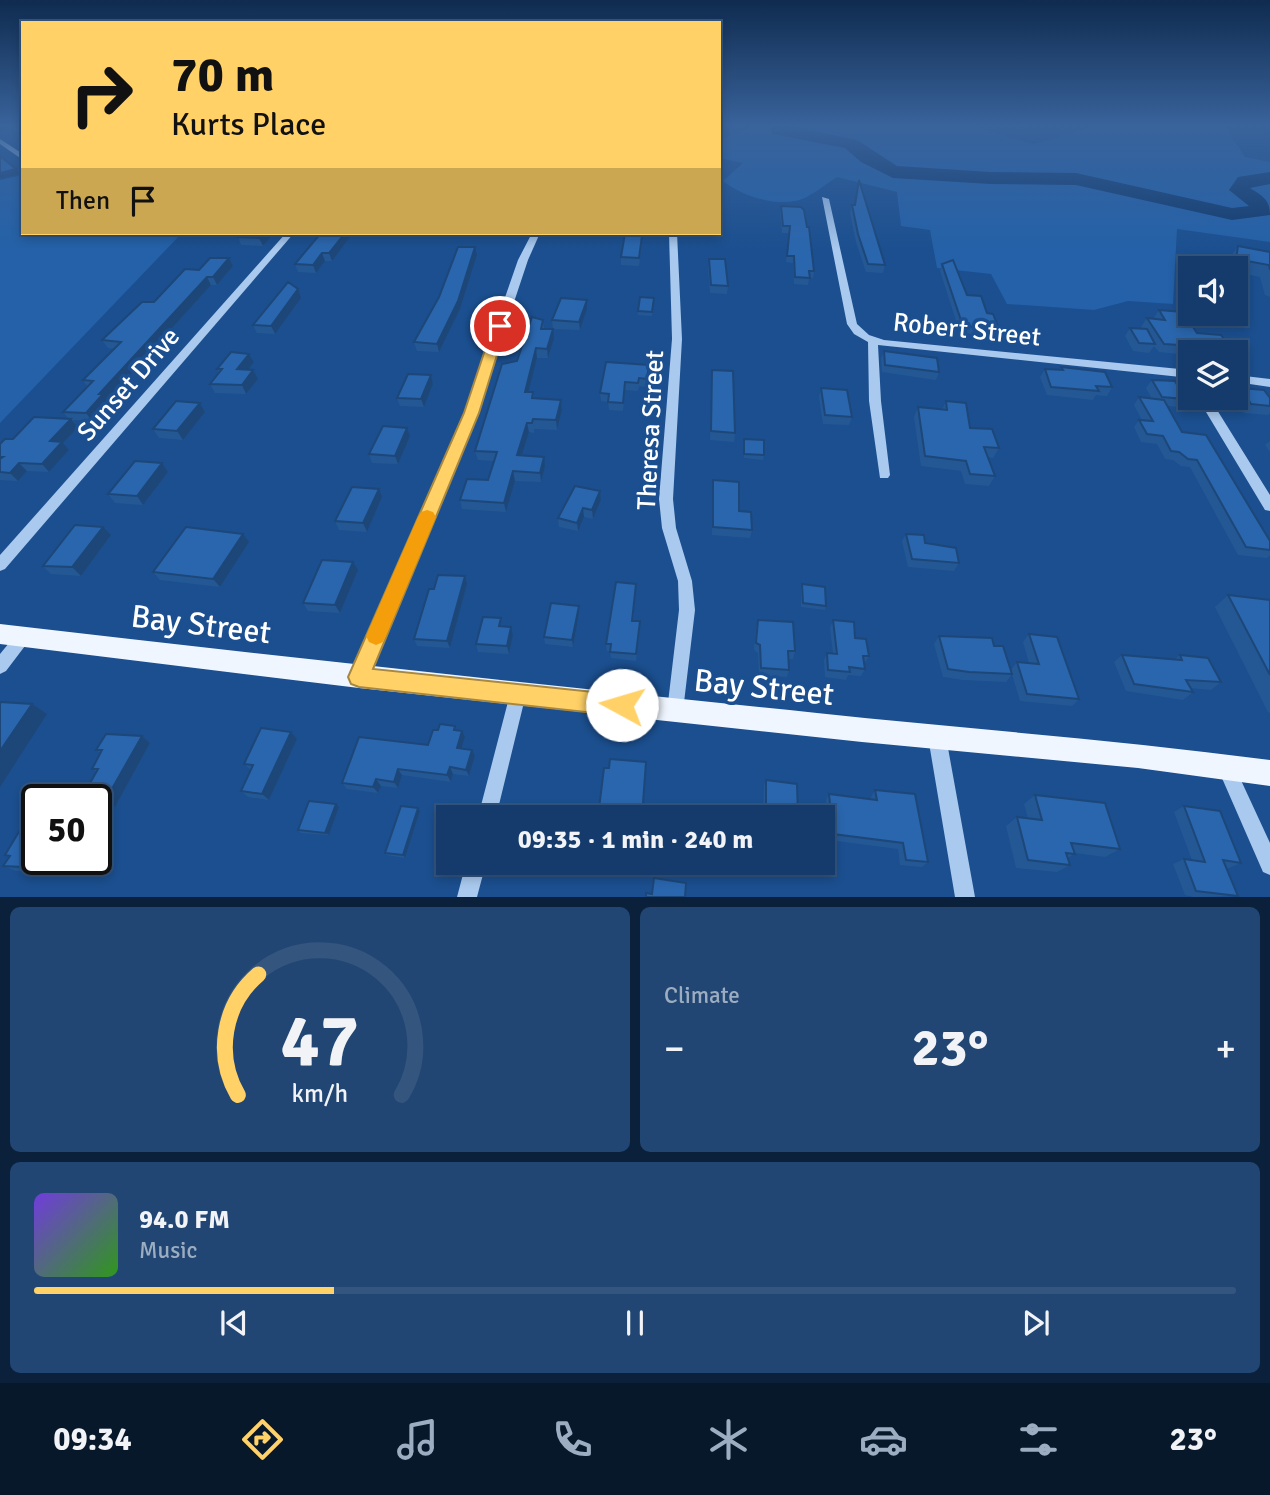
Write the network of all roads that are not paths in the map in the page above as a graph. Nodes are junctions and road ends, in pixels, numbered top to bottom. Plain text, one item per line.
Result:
1 (825, 199) dead end
2 (288, 235) edge
3 (535, 235) edge
4 (673, 235) edge
5 (873, 341) junction
6 (1178, 374) edge
7 (1248, 380) edge
8 (1270, 383) edge
9 (1211, 410) edge
10 (884, 475) dead end
11 (1270, 506) edge
12 (0, 565) edge
13 (12, 635) edge
14 (0, 666) edge
15 (359, 677) junction
16 (518, 694) junction
17 (675, 711) junction
18 (937, 737) junction
19 (1227, 769) junction
20 (1270, 773) edge
21 (490, 805) edge
22 (1270, 864) edge
23 (473, 875) edge
24 (467, 897) edge
25 (965, 897) edge

1 - 5 street
2 - 12 street, Sunset Drive
3 - 15 street
4 - 17 street, Theresa Street
5 - 6 street, Robert Street
5 - 10 street, Robert Street
7 - 8 street
9 - 11 street
13 - 14 street
13 - 15 main road, Bay Street
15 - 16 main road, Bay Street
16 - 17 main road, Bay Street
16 - 21 street
17 - 18 main road, Bay Street
18 - 19 main road, Bay Street
18 - 25 street
19 - 20 main road, Bay Street
19 - 22 street
23 - 24 street

